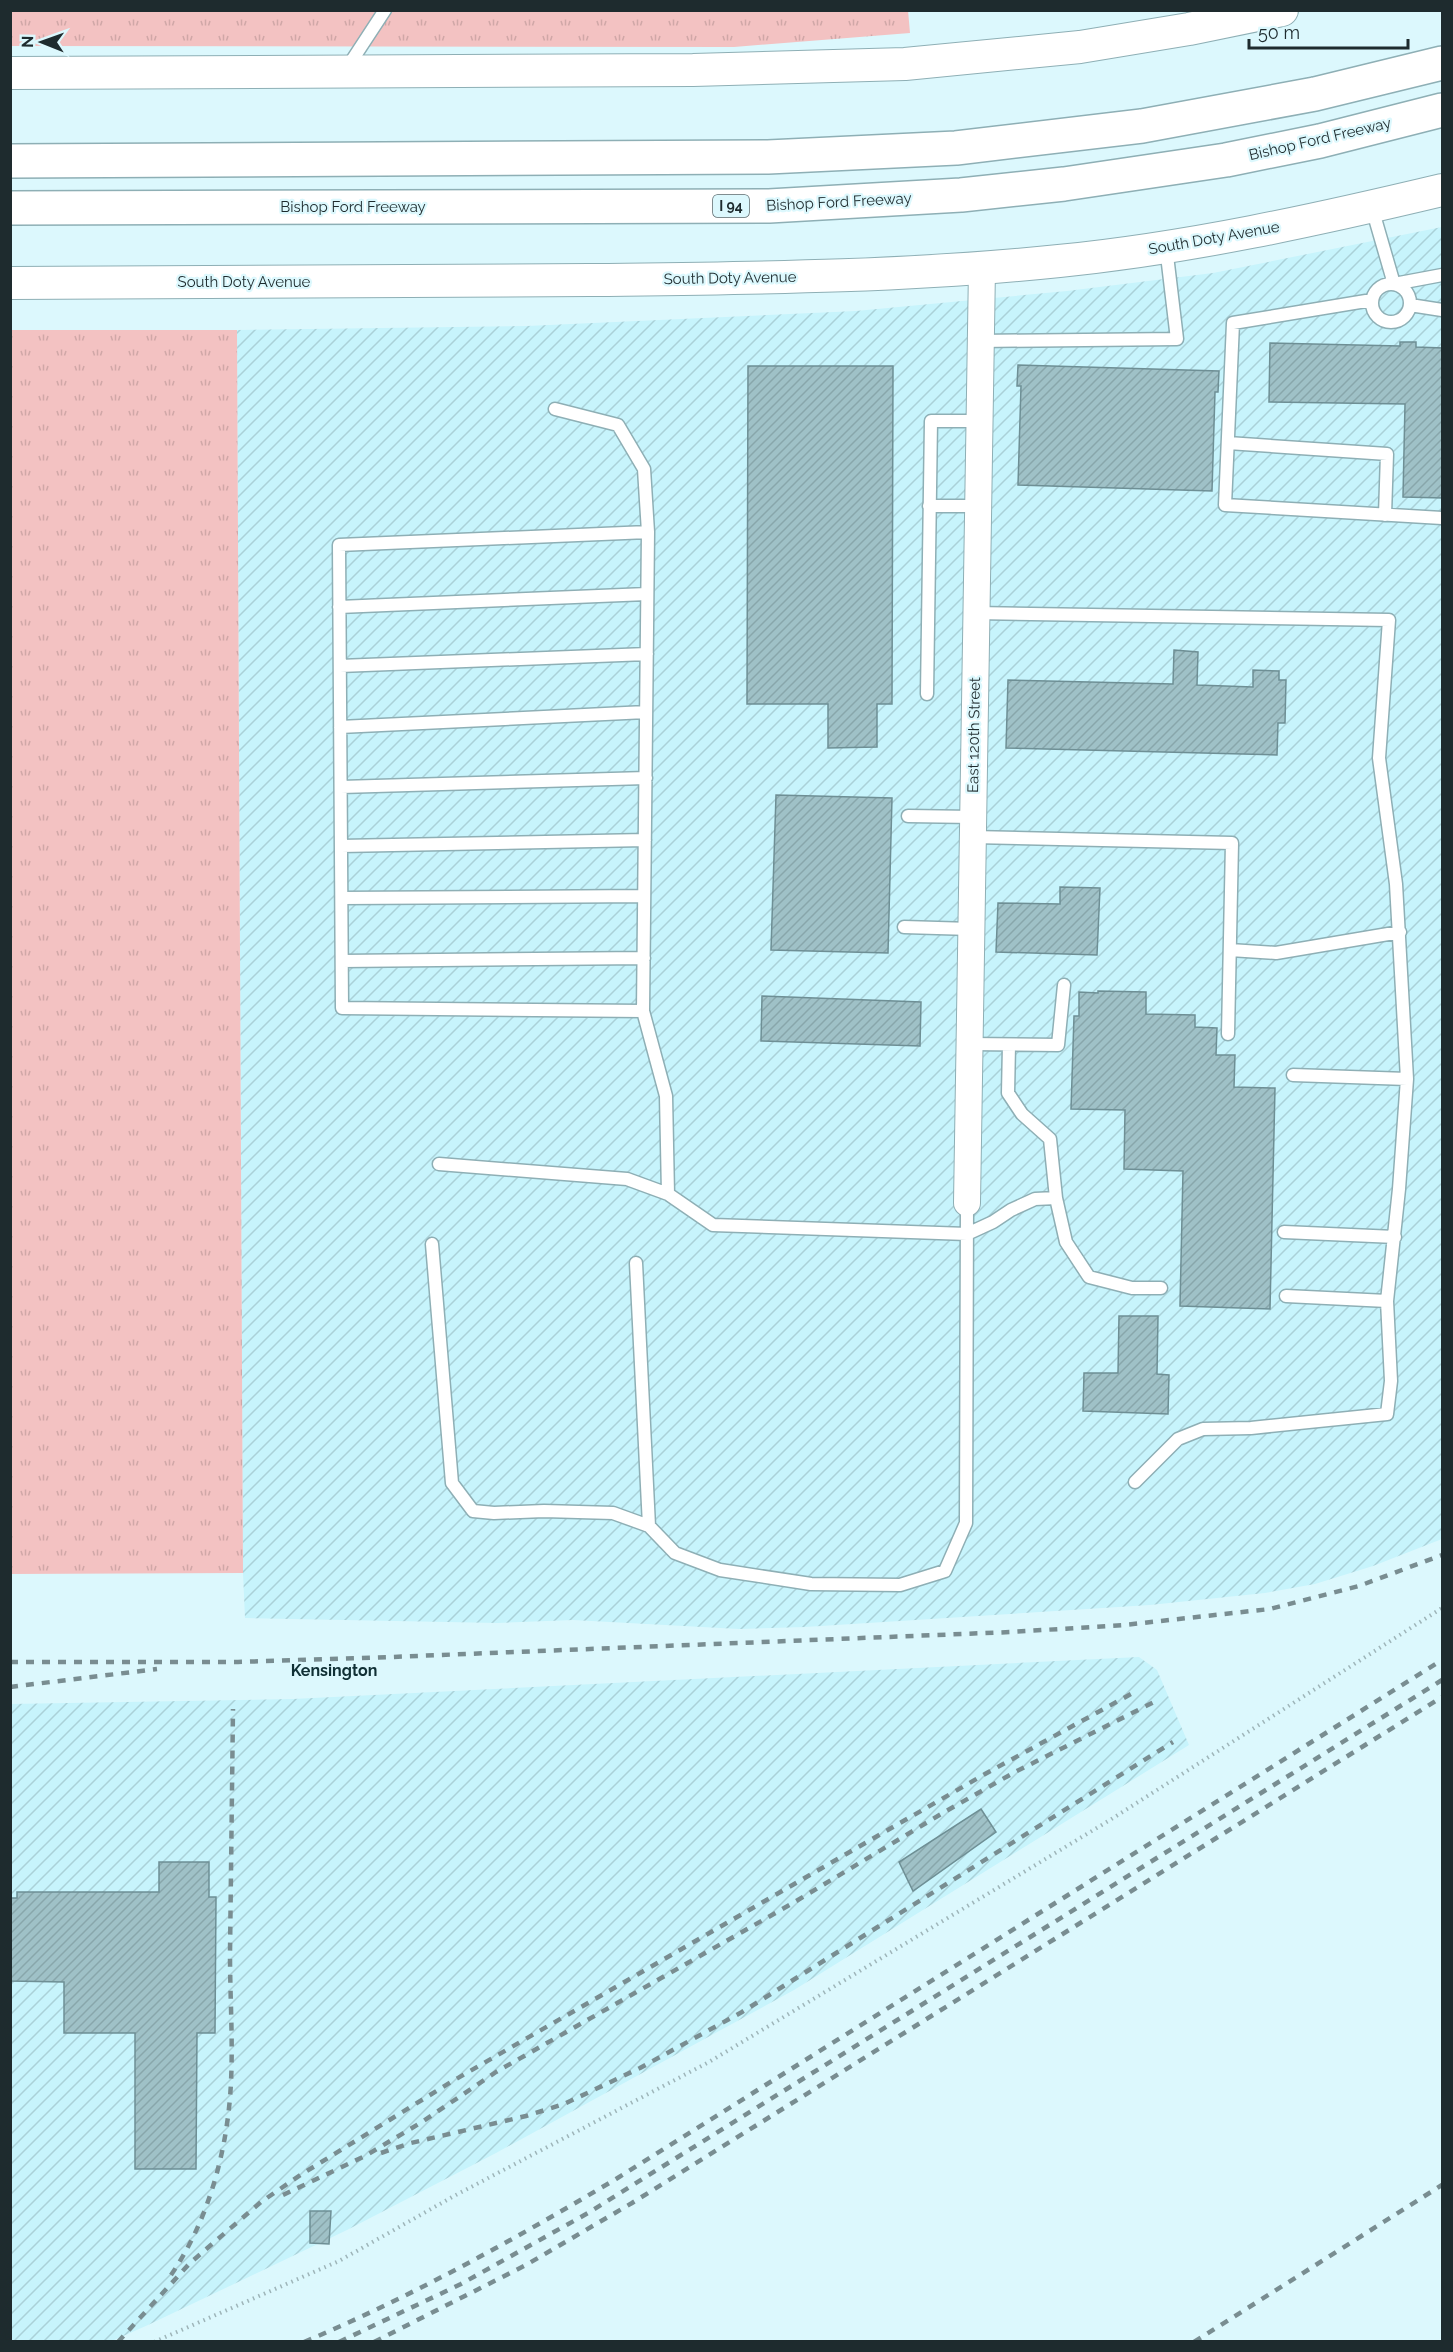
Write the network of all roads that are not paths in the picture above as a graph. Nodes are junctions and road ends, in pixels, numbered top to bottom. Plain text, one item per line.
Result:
1 (386, 10) edge
2 (1282, 10) edge
3 (1443, 63) edge
4 (345, 72) junction
5 (10, 73) edge
6 (1443, 110) edge
7 (10, 161) edge
8 (1443, 190) edge
9 (1372, 207) junction
10 (10, 208) edge
11 (1166, 247) junction
12 (982, 268) junction
13 (1443, 275) edge
14 (10, 283) edge
15 (1394, 284) junction
16 (1372, 300) junction
17 (1410, 305) junction
18 (1443, 310) edge
19 (980, 341) junction
20 (555, 409) dead end
21 (979, 421) junction
22 (1228, 443) junction
23 (929, 506) junction
24 (978, 506) junction
25 (1385, 515) junction
26 (1443, 518) edge
27 (648, 532) junction
28 (647, 594) junction
29 (339, 607) junction
30 (976, 613) junction
31 (647, 654) junction
32 (340, 666) junction
33 (927, 694) dead end
34 (646, 712) junction
35 (340, 727) junction
36 (646, 778) junction
37 (341, 787) junction
38 (908, 816) dead end
39 (973, 827) junction
40 (645, 840) junction
41 (341, 846) junction
42 (645, 896) junction
43 (342, 898) junction
44 (904, 927) dead end
45 (971, 929) junction
46 (1400, 932) junction
47 (1230, 950) junction
48 (644, 958) junction
49 (342, 961) junction
50 (1064, 985) dead end
51 (643, 1011) junction
52 (1228, 1034) dead end
53 (970, 1044) junction
54 (1009, 1045) junction
55 (1293, 1075) dead end
56 (1407, 1079) junction
57 (439, 1164) dead end
58 (668, 1194) junction
59 (1056, 1198) junction
60 (967, 1203) joint
61 (1284, 1232) dead end
62 (967, 1234) junction
63 (1395, 1238) junction
64 (432, 1244) dead end
65 (636, 1263) dead end
66 (1161, 1288) dead end
67 (1286, 1296) dead end
68 (1388, 1301) junction
69 (1135, 1482) dead end
70 (649, 1526) junction

1 - 4 lane
2 - 4 street
3 - 7 highway
4 - 5 street
6 - 10 highway, Bishop Ford Freeway / I 94
8 - 9 street, South Doty Avenue
9 - 11 street, South Doty Avenue
9 - 15 lane
11 - 12 street, South Doty Avenue
11 - 19 lane
12 - 14 street, South Doty Avenue
12 - 19 street, East 120th Street
13 - 15 lane
15 - 16 lane
15 - 17 lane
16 - 17 lane
16 - 22 lane
17 - 18 lane
19 - 21 street, East 120th Street
20 - 27 lane
21 - 23 lane
21 - 24 street, East 120th Street
22 - 25 lane
22 - 25 lane
23 - 24 lane
23 - 33 lane
24 - 30 street, East 120th Street
25 - 26 lane
27 - 28 lane
27 - 29 lane
28 - 29 lane
28 - 31 lane
29 - 32 lane
30 - 39 street, East 120th Street
30 - 46 lane
31 - 32 lane
31 - 34 lane
32 - 35 lane
34 - 35 lane
34 - 36 lane
35 - 37 lane
36 - 37 lane
36 - 40 lane
37 - 41 lane
38 - 39 lane
39 - 45 street, East 120th Street
39 - 47 lane
40 - 41 lane
40 - 42 lane
41 - 43 lane
42 - 43 lane
42 - 48 lane
43 - 49 lane
44 - 45 lane
45 - 53 street, East 120th Street
46 - 47 lane
46 - 56 lane
47 - 52 lane
48 - 49 lane
48 - 51 lane
49 - 51 lane
50 - 54 lane
51 - 58 lane
53 - 54 lane
53 - 60 street, East 120th Street
54 - 59 lane
55 - 56 lane
56 - 63 lane
57 - 58 lane
58 - 62 lane
59 - 62 lane
59 - 66 lane
60 - 62 lane
61 - 63 lane
62 - 70 lane
63 - 68 lane
64 - 70 lane
65 - 70 lane
67 - 68 lane
68 - 69 lane

